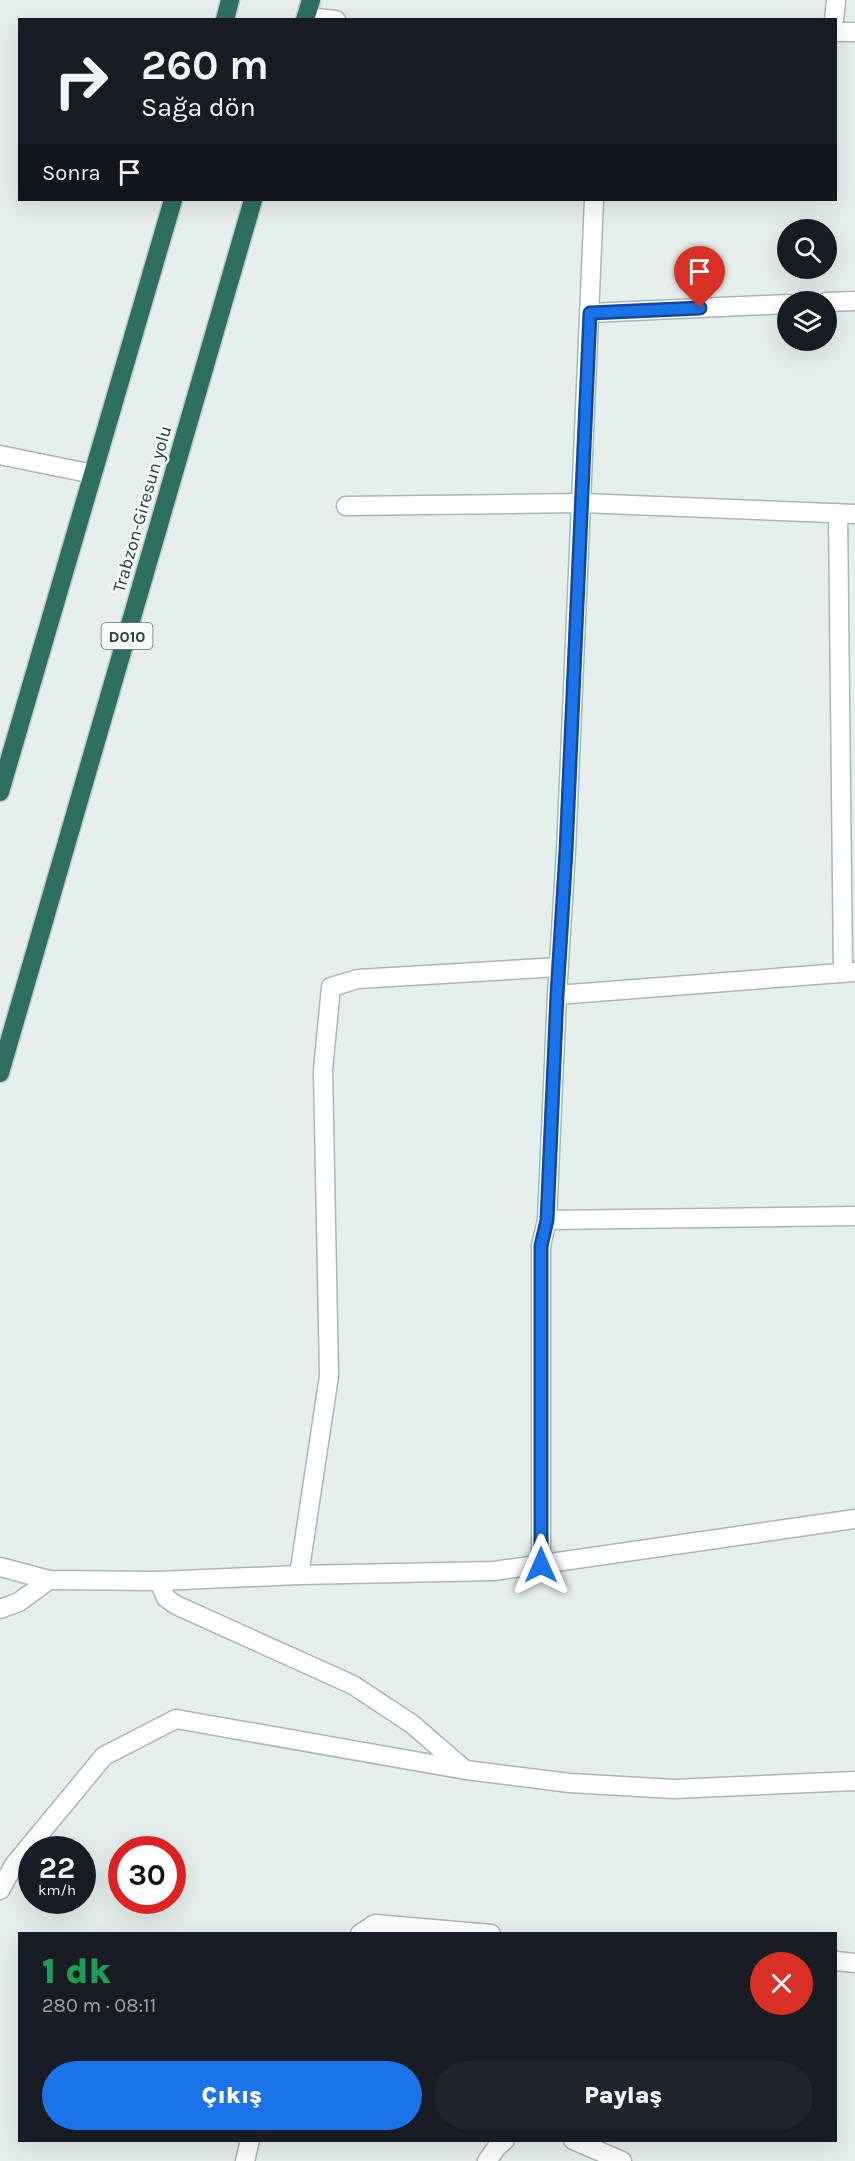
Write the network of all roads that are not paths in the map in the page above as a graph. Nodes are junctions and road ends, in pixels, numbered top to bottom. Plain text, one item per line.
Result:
1 (230, 0) edge
2 (836, 0) edge
3 (308, 12) edge
4 (226, 18) edge
5 (329, 18) edge
6 (834, 18) edge
7 (837, 32) edge
8 (855, 32) edge
9 (173, 201) edge
10 (253, 201) edge
11 (594, 201) edge
12 (855, 301) edge
13 (837, 302) edge
14 (777, 304) edge
15 (590, 313) junction
16 (0, 455) edge
17 (93, 474) junction
18 (582, 503) junction
19 (346, 506) dead end
20 (846, 513) edge
21 (0, 792) edge
22 (559, 967) junction
23 (849, 972) edge
24 (557, 995) junction
25 (0, 1073) edge
26 (855, 1216) edge
27 (547, 1220) junction
28 (855, 1519) edge
29 (541, 1565) junction
30 (0, 1567) edge
31 (299, 1575) junction
32 (49, 1580) junction
33 (159, 1581) junction
34 (0, 1609) edge
35 (466, 1770) junction
36 (855, 1781) edge
37 (0, 1890) edge
38 (363, 1932) edge
39 (468, 1932) edge
40 (837, 1961) edge
41 (855, 1963) edge
42 (250, 2142) edge
43 (503, 2142) edge
44 (578, 2142) edge
45 (245, 2161) edge
46 (488, 2161) edge
47 (622, 2161) edge

1 - 4 highway
2 - 6 street
3 - 5 street
7 - 8 street
9 - 17 highway
10 - 25 highway, Trabzon-Giresun yolu / D010
11 - 15 street
12 - 13 street
14 - 15 street
15 - 18 street
16 - 17 street
17 - 21 highway
18 - 19 street
18 - 20 street
18 - 22 street
20 - 23 street
22 - 24 street
22 - 31 street
23 - 24 street
24 - 27 street
26 - 27 street
27 - 29 street
28 - 29 street
29 - 31 street
30 - 32 street
31 - 33 street
32 - 33 street
32 - 34 street
33 - 35 street
35 - 36 street
35 - 37 street
38 - 39 street
40 - 41 street
42 - 45 street
43 - 46 street
44 - 47 street

